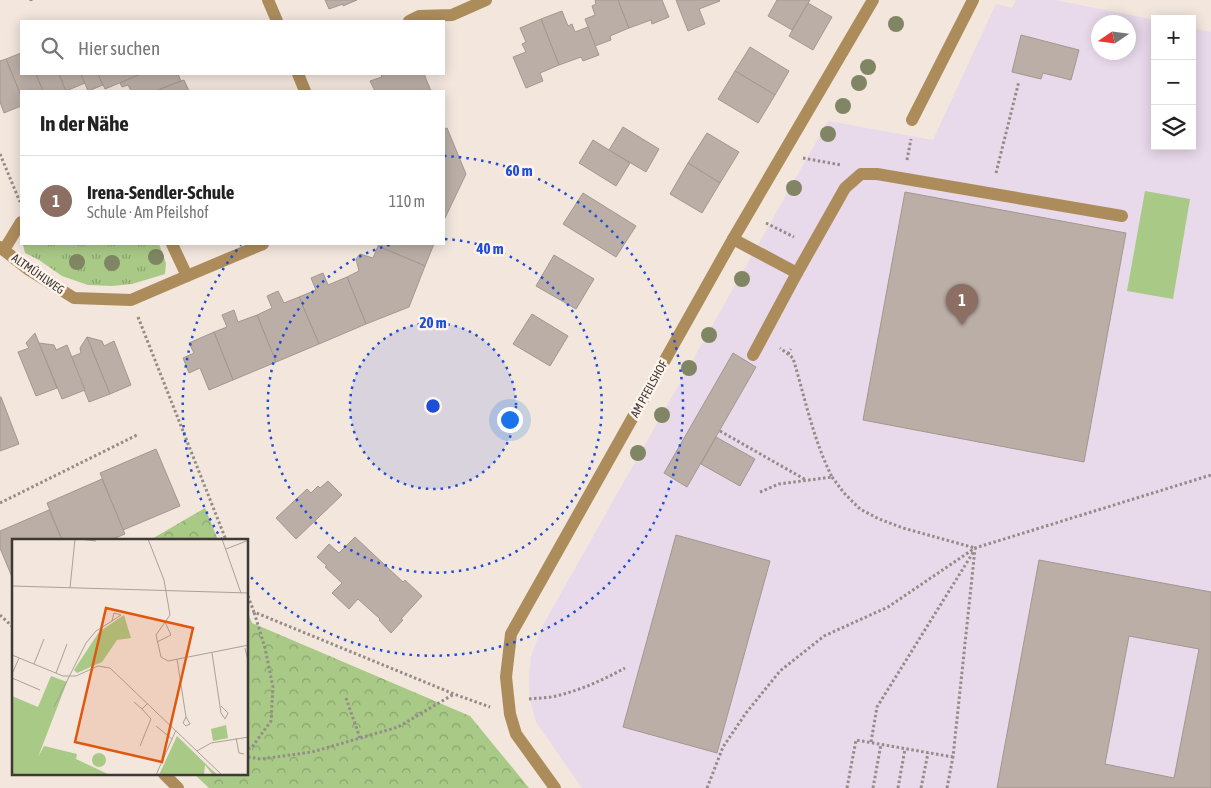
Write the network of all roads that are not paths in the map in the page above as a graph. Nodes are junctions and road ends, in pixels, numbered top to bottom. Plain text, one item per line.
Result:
1 (268, 0) edge
2 (486, 0) edge
3 (873, 0) edge
4 (972, 0) edge
5 (276, 20) edge
6 (410, 20) edge
7 (298, 75) edge
8 (305, 90) edge
9 (912, 120) road end
10 (1122, 216) dead end
11 (20, 223) edge
12 (733, 240) junction
13 (172, 245) edge
14 (261, 245) edge
15 (2, 248) edge
16 (797, 273) junction
17 (187, 276) junction
18 (753, 355) dead end
19 (166, 776) edge
20 (178, 788) edge
21 (555, 788) edge

1 - 5 street
2 - 6 street
3 - 12 street, AM PFEILSHOF
4 - 9 street
7 - 8 street
10 - 16 street
11 - 15 street, ALTMÜHLWEG
12 - 16 street
12 - 21 street, AM PFEILSHOF
13 - 17 street
14 - 17 street, ALTMÜHLWEG
15 - 17 street, ALTMÜHLWEG
16 - 18 street
19 - 20 street

